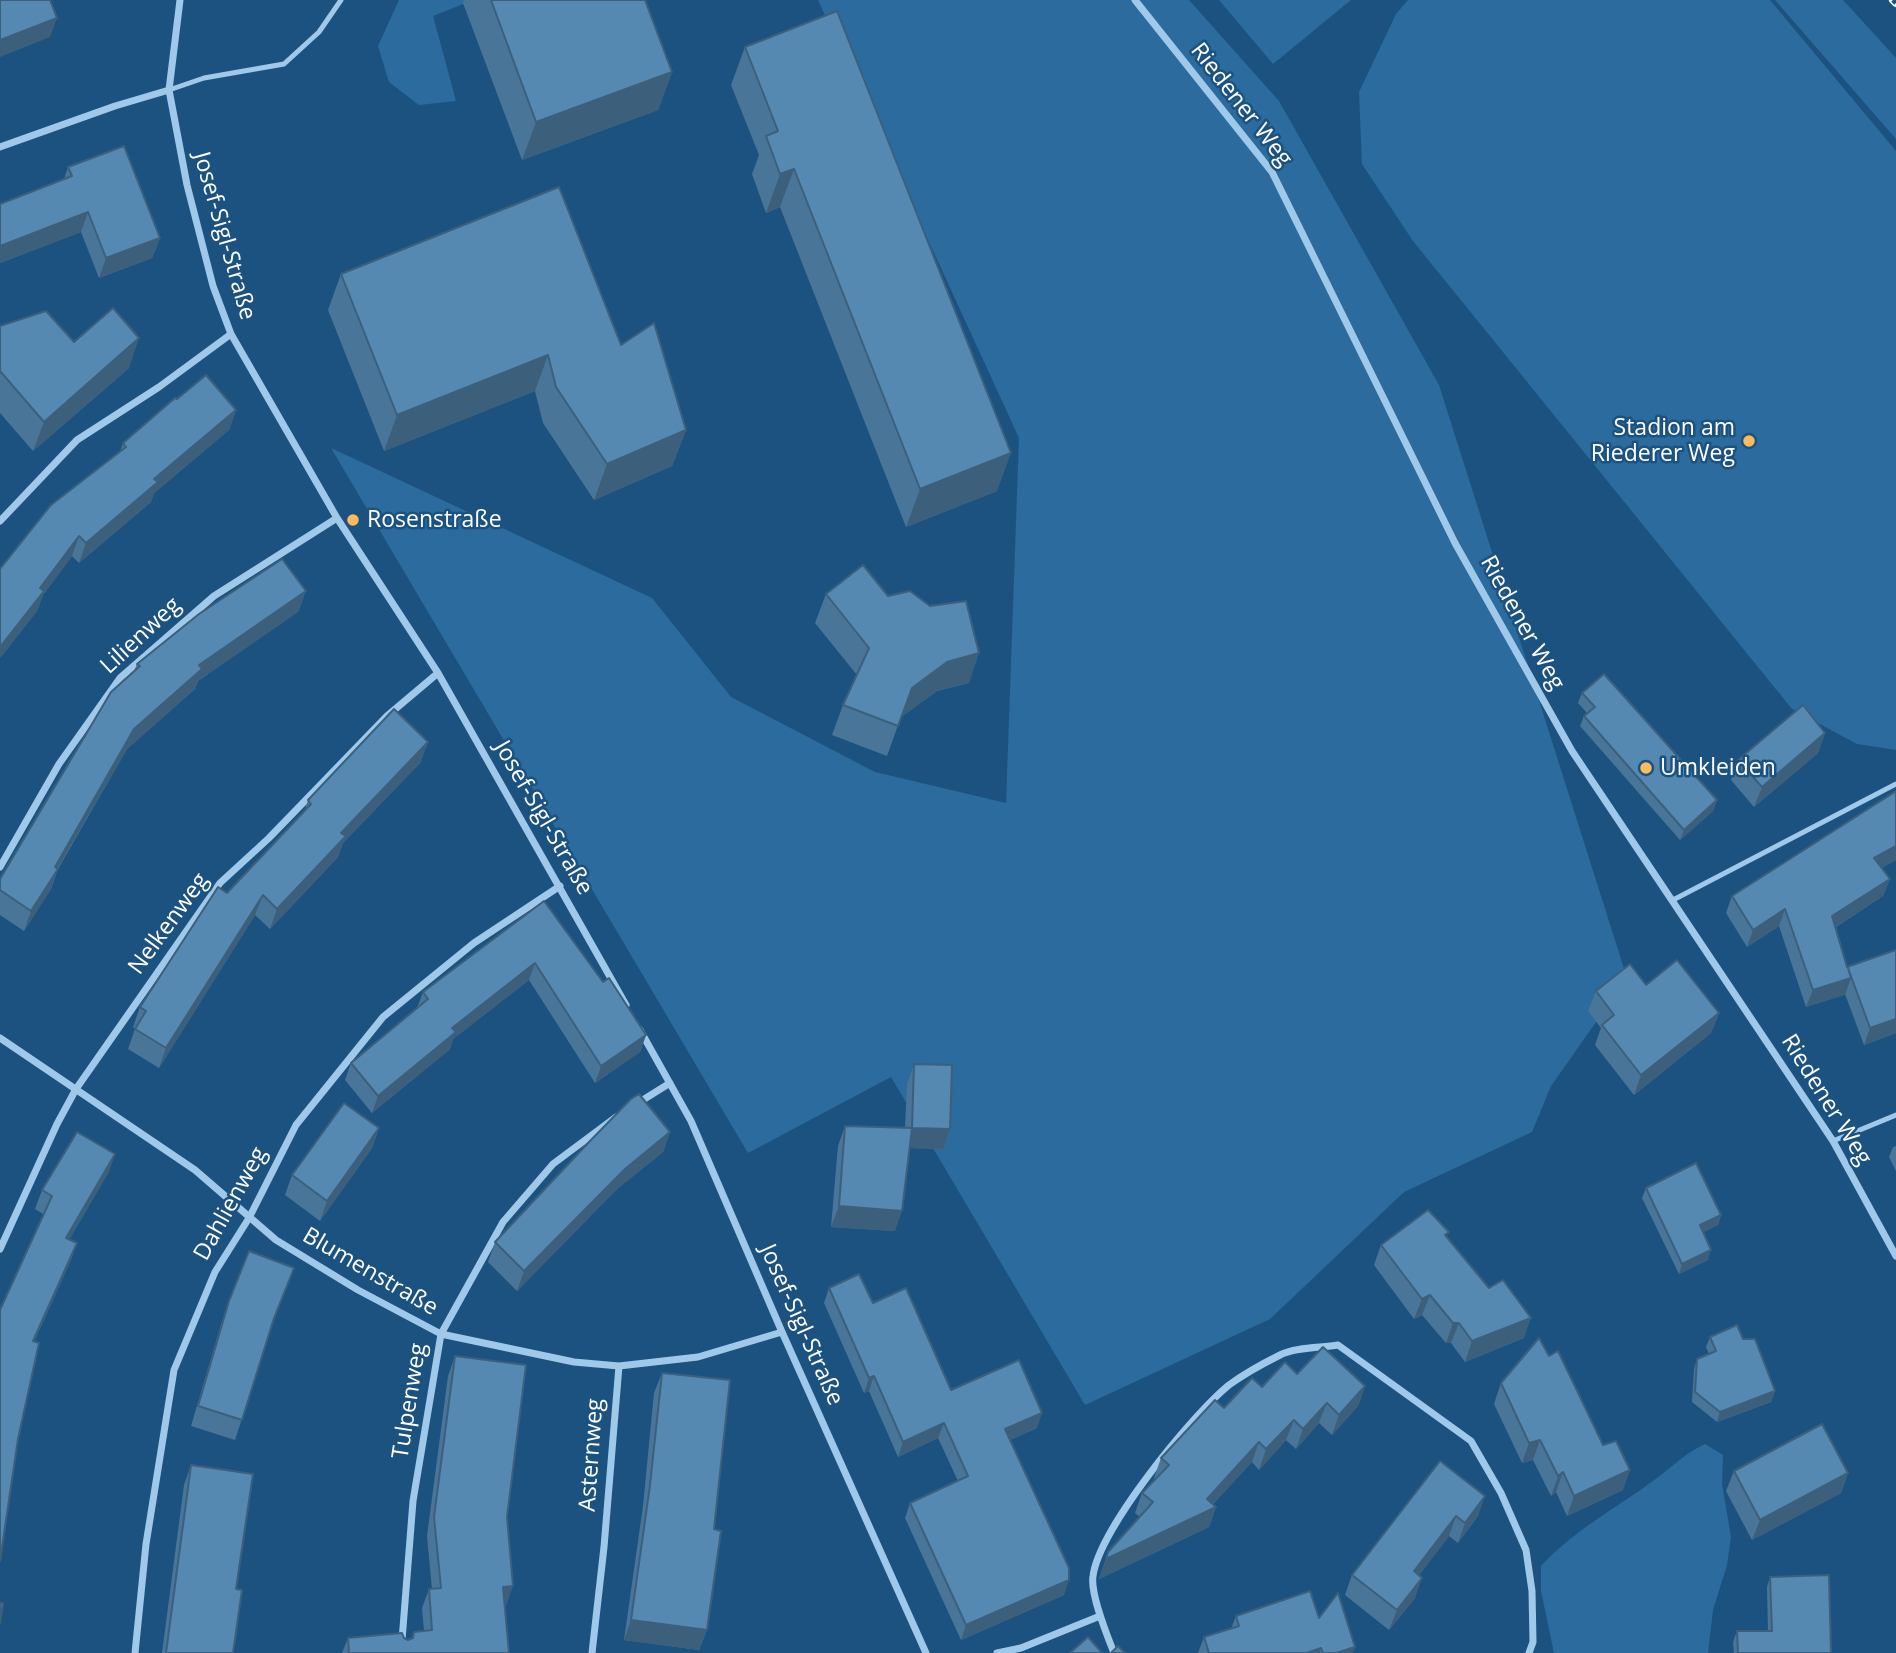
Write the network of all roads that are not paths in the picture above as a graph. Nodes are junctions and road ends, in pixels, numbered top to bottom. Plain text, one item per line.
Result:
1 (180, 0) edge
2 (341, 0) edge
3 (1135, 0) edge
4 (169, 90) junction
5 (0, 147) edge
6 (231, 334) junction
7 (337, 518) junction
8 (0, 521) edge
9 (438, 673) junction
10 (1896, 784) edge
11 (0, 867) edge
12 (560, 886) junction
13 (1673, 900) junction
14 (631, 1014) edge
15 (638, 1025) edge
16 (0, 1038) edge
17 (670, 1083) junction
18 (76, 1089) junction
19 (1896, 1115) edge
20 (1833, 1141) junction
21 (249, 1218) junction
22 (0, 1249) edge
23 (1896, 1256) edge
24 (782, 1332) junction
25 (441, 1334) junction
26 (618, 1366) junction
27 (1100, 1616) junction
28 (135, 1653) edge
29 (401, 1653) edge
30 (592, 1653) edge
31 (926, 1653) edge
32 (998, 1653) edge
33 (1114, 1653) edge
34 (1529, 1653) edge

1 - 4 street, Josef-Sigl-Straße
2 - 4 lane
3 - 13 street, Riedener Weg
4 - 5 street
4 - 6 street, Josef-Sigl-Straße
6 - 7 street, Josef-Sigl-Straße
6 - 8 street
7 - 9 street, Josef-Sigl-Straße
7 - 11 street, Lilienweg
9 - 12 street, Josef-Sigl-Straße
9 - 18 street, Nelkenweg
10 - 13 lane
12 - 14 street, Josef-Sigl-Straße
12 - 21 street, Dahlienweg
13 - 20 street, Riedener Weg
15 - 17 street, Josef-Sigl-Straße
16 - 18 street, Blumenstraße
17 - 24 street, Josef-Sigl-Straße
17 - 25 street, Tulpenweg
18 - 21 street, Blumenstraße
18 - 22 street, Nelkenweg
19 - 20 lane
20 - 23 street, Riedener Weg
21 - 25 street, Blumenstraße
21 - 28 street, Dahlienweg
24 - 26 street, Blumenstraße
24 - 31 street, Josef-Sigl-Straße
25 - 26 street, Blumenstraße
25 - 29 street, Tulpenweg
26 - 30 street, Asternweg
27 - 32 street
27 - 33 street
27 - 34 street

